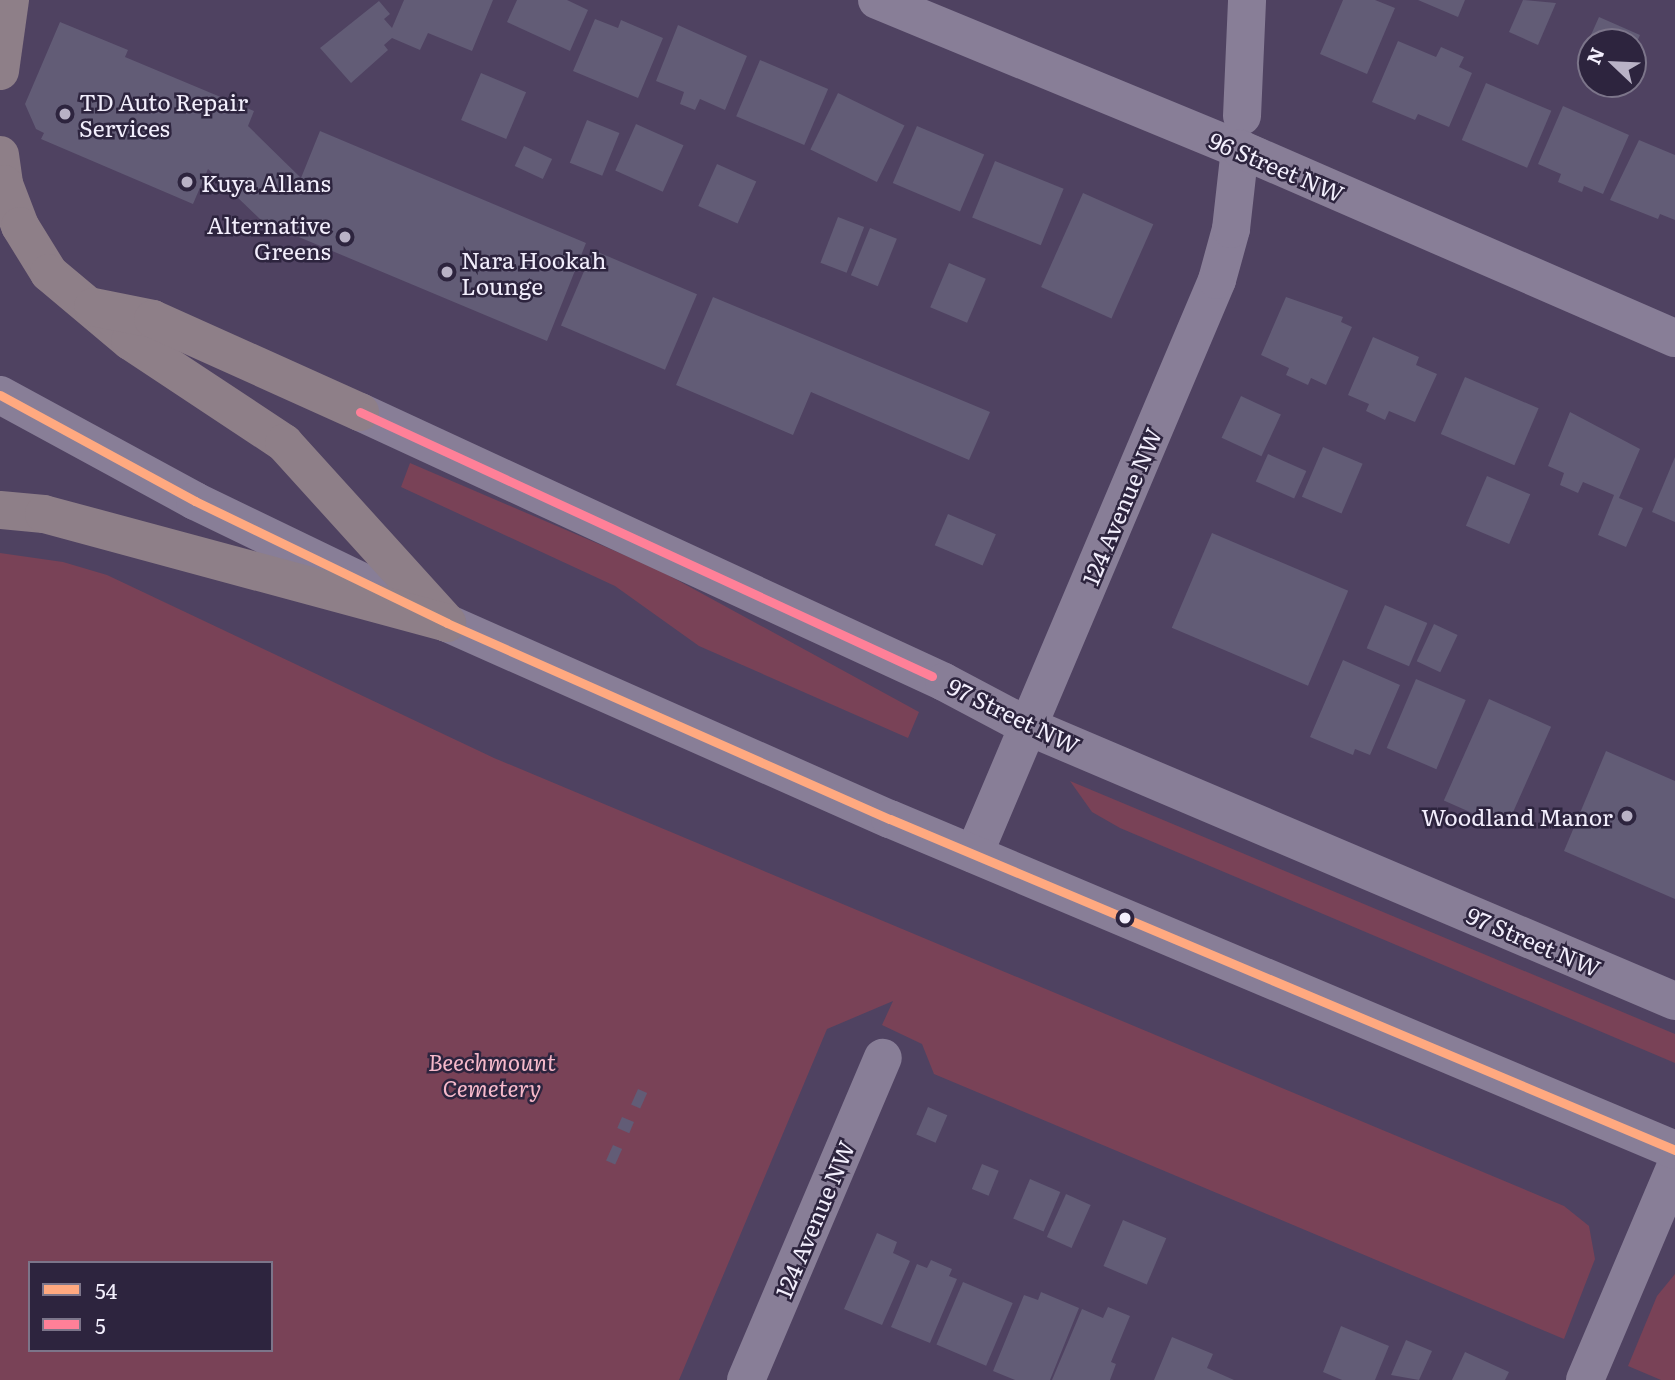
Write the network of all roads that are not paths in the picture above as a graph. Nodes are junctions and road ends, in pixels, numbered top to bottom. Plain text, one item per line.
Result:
1 (2, 0) edge
2 (10, 0) edge
3 (877, 0) edge
4 (1247, 0) edge
5 (0, 6) edge
6 (0, 71) edge
7 (1247, 141) junction
8 (0, 155) edge
9 (83, 305) junction
10 (1675, 338) edge
11 (0, 395) edge
12 (360, 412) joint
13 (0, 510) edge
14 (447, 623) junction
15 (1027, 726) junction
16 (974, 854) junction
17 (1675, 1001) edge
18 (883, 1058) dead end
19 (1675, 1150) edge
20 (1675, 1168) edge
21 (746, 1380) edge
22 (1585, 1380) edge

1 - 5 highway
2 - 6 highway
3 - 7 street, 96 Street NW
4 - 7 street, 124 Avenue NW
7 - 10 street, 96 Street NW
7 - 15 street, 124 Avenue NW
8 - 9 highway
9 - 12 highway
9 - 14 highway
11 - 14 street
12 - 15 street, 97 Street NW
13 - 14 highway
14 - 16 street
15 - 16 street, 124 Avenue NW
15 - 17 street, 97 Street NW
16 - 19 street
18 - 21 street, 124 Avenue NW
20 - 22 street

